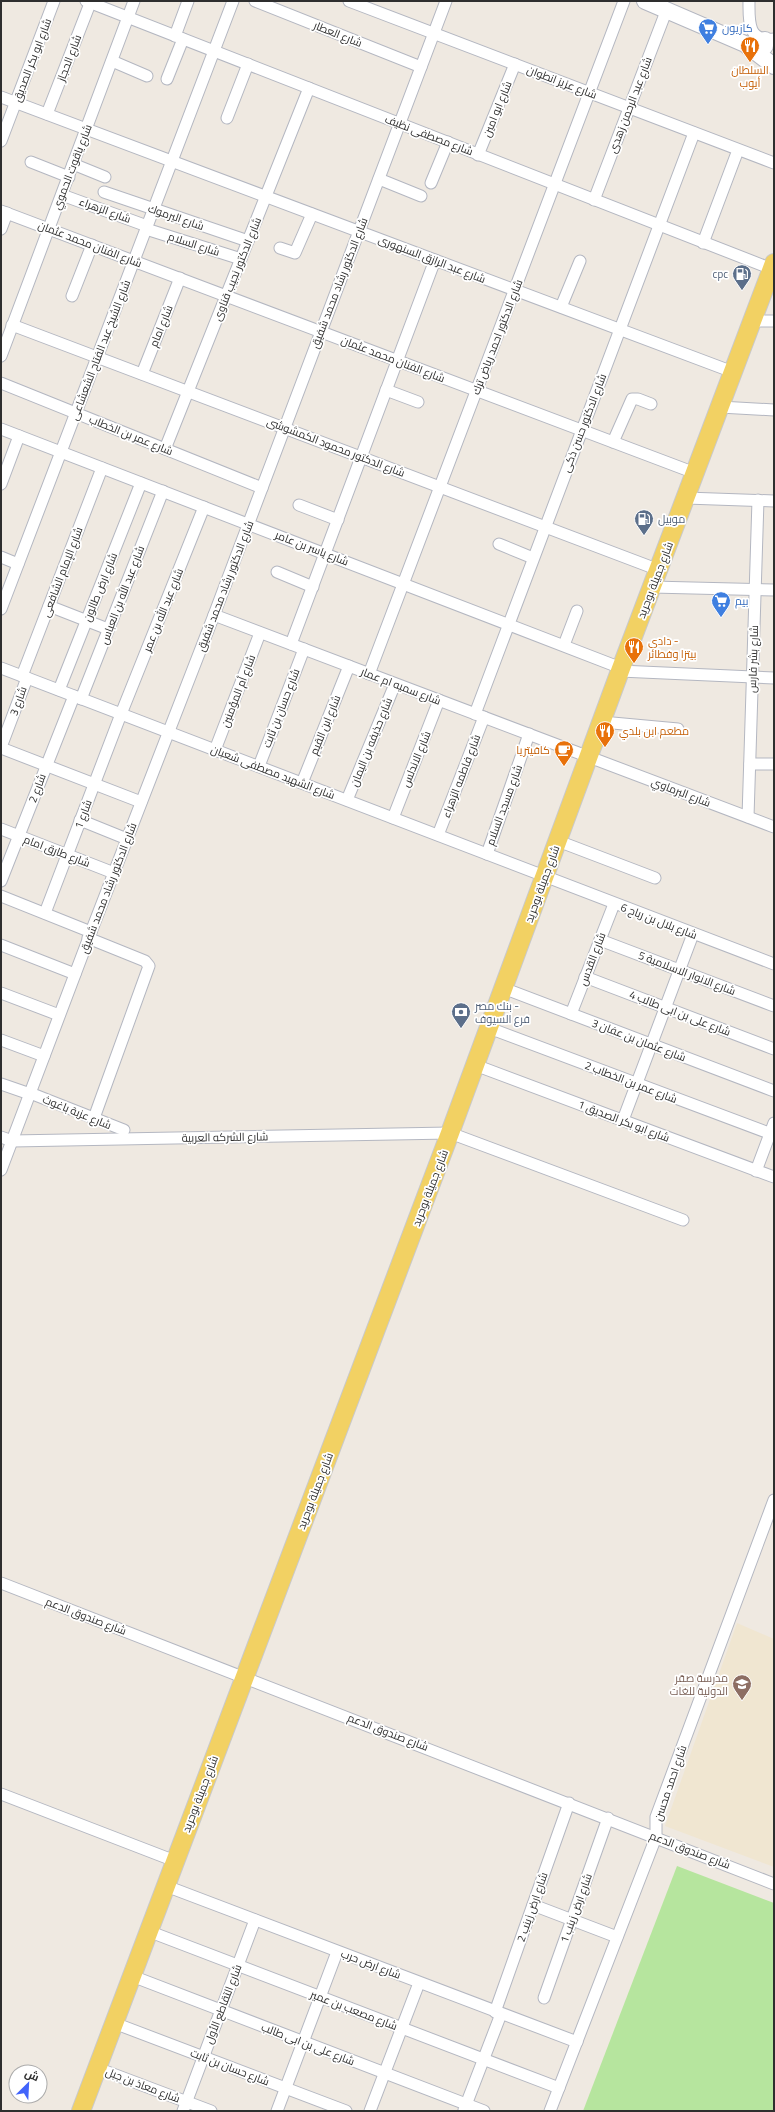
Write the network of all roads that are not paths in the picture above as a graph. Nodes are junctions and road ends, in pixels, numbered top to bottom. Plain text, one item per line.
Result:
1 (54, 1) edge
2 (134, 1) edge
3 (188, 1) edge
4 (233, 1) edge
5 (255, 1) edge
6 (349, 1) edge
7 (446, 1) edge
8 (624, 1) edge
9 (645, 1) edge
10 (749, 1) edge
11 (89, 2) edge
12 (667, 10) junction
13 (128, 17) junction
14 (434, 33) junction
15 (179, 37) junction
16 (766, 44) edge
17 (214, 51) junction
18 (112, 61) junction
19 (248, 64) junction
20 (515, 64) junction
21 (774, 66) edge
22 (421, 67) junction
23 (147, 76) dead end
24 (167, 79) dead end
25 (309, 88) junction
26 (589, 93) junction
27 (1, 97) edge
28 (16, 102) junction
29 (629, 108) junction
30 (47, 114) junction
31 (227, 118) dead end
32 (400, 124) junction
33 (86, 129) junction
34 (694, 133) junction
35 (1, 141) edge
36 (448, 142) junction
37 (738, 150) junction
38 (478, 155) junction
39 (172, 161) junction
40 (31, 162) dead end
41 (774, 163) edge
42 (74, 164) junction
43 (69, 177) junction
44 (105, 178) dead end
45 (379, 179) junction
46 (431, 183) dead end
47 (555, 184) junction
48 (104, 192) dead end
49 (62, 195) junction
50 (266, 196) junction
51 (422, 196) dead end
52 (594, 200) junction
53 (154, 209) junction
54 (4, 212) edge
55 (312, 214) junction
56 (659, 225) junction
57 (147, 227) junction
58 (49, 229) junction
59 (1, 230) edge
60 (359, 231) junction
61 (248, 241) junction
62 (703, 242) junction
63 (92, 245) junction
64 (280, 248) dead end
65 (241, 259) junction
66 (435, 260) junction
67 (134, 261) junction
68 (580, 261) dead end
69 (773, 266) edge
70 (180, 278) junction
71 (515, 290) junction
72 (72, 296) dead end
73 (226, 296) junction
74 (561, 308) junction
75 (752, 321) junction
76 (774, 321) edge
77 (12, 325) junction
78 (619, 329) junction
79 (321, 332) junction
80 (1, 356) edge
81 (97, 357) junction
82 (397, 360) junction
83 (733, 372) junction
84 (142, 374) junction
85 (1, 383) edge
86 (386, 390) junction
87 (477, 390) junction
88 (188, 391) junction
89 (418, 402) dead end
90 (651, 404) dead end
91 (720, 407) junction
92 (774, 410) edge
93 (76, 413) junction
94 (284, 428) junction
95 (1, 429) edge
96 (581, 430) junction
97 (19, 436) junction
98 (613, 442) junction
99 (165, 449) junction
100 (61, 452) junction
101 (362, 457) junction
102 (102, 468) junction
103 (695, 473) junction
104 (141, 483) junction
105 (1, 484) edge
106 (440, 487) junction
107 (262, 488) junction
108 (163, 491) junction
109 (686, 498) junction
110 (758, 500) junction
111 (774, 501) edge
112 (299, 504) dead end
113 (204, 507) junction
114 (338, 520) junction
115 (248, 524) junction
116 (545, 526) junction
117 (499, 544) dead end
118 (326, 554) junction
119 (1, 557) edge
120 (533, 558) junction
121 (18, 564) junction
122 (659, 570) junction
123 (277, 572) dead end
124 (403, 584) junction
125 (313, 586) junction
126 (652, 587) junction
127 (755, 590) junction
128 (774, 590) edge
129 (49, 606) junction
130 (1, 609) edge
131 (577, 611) dead end
132 (214, 615) junction
133 (87, 620) junction
134 (508, 624) junction
135 (108, 629) junction
136 (260, 633) junction
137 (291, 644) junction
138 (564, 646) junction
139 (304, 649) junction
140 (349, 666) junction
141 (1, 668) edge
142 (621, 670) junction
143 (369, 674) junction
144 (24, 677) junction
145 (752, 677) junction
146 (774, 678) edge
147 (395, 684) junction
148 (60, 690) junction
149 (77, 697) junction
150 (439, 700) junction
151 (121, 714) junction
152 (479, 715) junction
153 (602, 722) junction
154 (678, 729) dead end
155 (168, 732) junction
156 (529, 734) junction
157 (1, 748) edge
158 (215, 750) junction
159 (589, 757) junction
160 (750, 764) junction
161 (774, 764) edge
162 (46, 766) junction
163 (259, 766) junction
164 (302, 783) junction
165 (94, 784) junction
166 (347, 800) junction
167 (141, 802) junction
168 (748, 817) junction
169 (393, 818) junction
170 (80, 820) junction
171 (774, 827) edge
172 (1, 829) edge
173 (438, 835) junction
174 (19, 836) junction
175 (127, 839) junction
176 (558, 840) junction
177 (487, 854) junction
178 (67, 855) junction
179 (114, 872) junction
180 (545, 876) junction
181 (655, 878) dead end
182 (1, 881) edge
183 (1, 896) edge
184 (614, 904) junction
185 (45, 913) junction
186 (693, 934) junction
187 (90, 935) junction
188 (600, 940) junction
189 (1, 945) edge
190 (774, 964) edge
191 (680, 970) junction
192 (75, 974) junction
193 (585, 977) junction
194 (503, 988) junction
195 (1, 993) edge
196 (774, 1006) edge
197 (665, 1007) junction
198 (571, 1014) junction
199 (59, 1015) junction
200 (489, 1028) junction
201 (1, 1040) edge
202 (651, 1045) junction
203 (774, 1049) edge
204 (44, 1056) junction
205 (475, 1065) junction
206 (1, 1084) edge
207 (637, 1084) junction
208 (774, 1092) edge
209 (30, 1094) junction
210 (94, 1118) junction
211 (622, 1120) junction
212 (124, 1130) dead end
213 (773, 1131) edge
214 (450, 1133) junction
215 (1, 1137) edge
216 (12, 1141) junction
217 (1, 1170) edge
218 (756, 1171) junction
219 (774, 1178) edge
220 (683, 1220) dead end
221 (774, 1500) edge
222 (1, 1583) edge
223 (245, 1677) junction
224 (1, 1794) edge
225 (569, 1803) junction
226 (608, 1818) junction
227 (656, 1837) junction
228 (175, 1861) junction
229 (774, 1884) edge
230 (166, 1886) junction
231 (533, 1905) junction
232 (572, 1919) junction
233 (255, 1920) junction
234 (148, 1931) junction
235 (617, 1937) junction
236 (337, 1952) junction
237 (238, 1966) junction
238 (132, 1976) junction
239 (419, 1983) junction
240 (320, 1997) junction
241 (544, 1998) dead end
242 (221, 2011) junction
243 (498, 2013) junction
244 (114, 2023) junction
245 (402, 2028) junction
246 (303, 2042) junction
247 (577, 2042) junction
248 (204, 2057) junction
249 (484, 2060) junction
250 (97, 2068) junction
251 (384, 2073) junction
252 (285, 2088) junction
253 (559, 2088) junction
254 (185, 2106) edge
255 (465, 2108) edge
256 (81, 2111) edge
257 (211, 2111) edge
258 (277, 2111) edge
259 (346, 2111) edge
260 (370, 2111) edge
261 (484, 2111) edge
262 (550, 2111) edge

1 - 28 street, شارع ابو بكر الصديق
2 - 13 street, شارع ياقوت الحموي
3 - 15 street
4 - 17 street, شارع الشيخ عبد الفتاح الشعشاعى
5 - 22 street, شارع العطار
6 - 14 street, شارع عزيز انطوان
7 - 14 street, شارع الدكتور رشاد محمد شفيق
8 - 26 street, شارع الدكتور احمد رياض ترك
9 - 12 main road
10 - 16 street
11 - 13 street, شارع مصطفى نظيف
11 - 30 street, شارع الحجاز
12 - 16 main road
12 - 29 street, شارع عبد الرحمن زهدى
13 - 15 street, شارع مصطفى نظيف
13 - 18 street, شارع ياقوت الحموي
14 - 20 street, شارع عزيز انطوان
14 - 22 street, شارع الدكتور رشاد محمد شفيق
15 - 17 street, شارع مصطفى نظيف
15 - 24 street
16 - 21 main road
17 - 19 street, شارع مصطفى نظيف
17 - 39 street, شارع الشيخ عبد الفتاح الشعشاعى
18 - 23 street
18 - 33 street, شارع ياقوت الحموي
19 - 25 street, شارع مصطفى نظيف
19 - 31 street
20 - 26 street, شارع عزيز انطوان
20 - 38 street, شارع ابو امين
22 - 32 street, شارع الدكتور رشاد محمد شفيق
25 - 32 street, شارع مصطفى نظيف
25 - 50 street, شارع الدكتور نجيب قناوى
26 - 29 street, شارع عزيز انطوان
26 - 47 street, شارع الدكتور احمد رياض ترك
27 - 28 street, شارع عبد الرازق السنهورى
28 - 30 street, شارع عبد الرازق السنهورى
28 - 35 street, شارع ابو بكر الصديق
29 - 34 street, شارع عزيز انطوان
29 - 52 street, شارع عبد الرحمن زهدى
30 - 33 street, شارع عبد الرازق السنهورى
32 - 36 street, شارع مصطفى نظيف
32 - 45 street, شارع الدكتور رشاد محمد شفيق
33 - 39 street, شارع عبد الرازق السنهورى
33 - 42 street, شارع ياقوت الحموي
34 - 37 street, شارع عزيز انطوان
34 - 56 street, شارع الدكتور حسن ذكى
36 - 38 street, شارع مصطفى نظيف
36 - 46 street
37 - 41 street, شارع عزيز انطوان
37 - 62 street
38 - 47 street, شارع مصطفى نظيف
39 - 50 street, شارع عبد الرازق السنهورى
39 - 53 street, شارع الشيخ عبد الفتاح الشعشاعى
40 - 43 street
42 - 43 street, شارع ياقوت الحموي
42 - 44 street
43 - 49 street, شارع ياقوت الحموي
45 - 51 street
45 - 60 street, شارع الدكتور رشاد محمد شفيق
47 - 52 street, شارع مصطفى نظيف
47 - 71 street, شارع الدكتور احمد رياض ترك
48 - 53 street, شارع اليرموك
49 - 57 street, شارع الزهراء
49 - 58 street, شارع ياقوت الحموي
50 - 55 street, شارع عبد الرازق السنهورى
50 - 61 street, شارع الدكتور نجيب قناوى
52 - 56 street, شارع مصطفى نظيف
53 - 57 street, شارع الشيخ عبد الفتاح الشعشاعى
53 - 61 street, شارع اليرموك
54 - 58 street, شارع الفنان محمد عثمان
54 - 59 street
55 - 60 street, شارع عبد الرازق السنهورى
55 - 64 street
56 - 62 street, شارع مصطفى نظيف
56 - 78 street, شارع الدكتور حسن ذكى
57 - 65 street, شارع السلام
57 - 67 street, شارع الشيخ عبد الفتاح الشعشاعى
58 - 63 street, شارع الفنان محمد عثمان
58 - 77 street, شارع ياقوت الحموي
60 - 66 street, شارع عبد الرازق السنهورى
60 - 79 street, شارع الدكتور رشاد محمد شفيق
61 - 65 street, شارع الدكتور نجيب قناوى
62 - 69 street, شارع مصطفى نظيف
63 - 67 street, شارع الفنان محمد عثمان
63 - 72 street
65 - 73 street, شارع الدكتور نجيب قناوى
66 - 71 street, شارع عبد الرازق السنهورى
66 - 82 street
67 - 70 street, شارع الفنان محمد عثمان
67 - 81 street, شارع الشيخ عبد الفتاح الشعشاعى
68 - 74 street
69 - 75 main road, شارع جميلة بوحريد
70 - 73 street, شارع الفنان محمد عثمان
70 - 84 street, شارع امام
71 - 74 street, شارع عبد الرازق السنهورى
71 - 87 street, شارع الدكتور احمد رياض ترك
73 - 79 street, شارع الفنان محمد عثمان
73 - 88 street, شارع الدكتور نجيب قناوى
74 - 78 street, شارع عبد الرازق السنهورى
75 - 76 street
75 - 83 main road, شارع جميلة بوحريد
77 - 80 street, شارع ياقوت الحموي
77 - 81 street, شارع الدكتور محمود الكمشوشى
78 - 83 street, شارع عبد الرازق السنهورى
78 - 96 street, شارع الدكتور حسن ذكى
79 - 82 street, شارع الفنان محمد عثمان
79 - 94 street, شارع الدكتور رشاد محمد شفيق
81 - 84 street, شارع الدكتور محمود الكمشوشى
81 - 93 street, شارع الشيخ عبد الفتاح الشعشاعى
82 - 86 street
82 - 87 street, شارع الفنان محمد عثمان
83 - 91 main road, شارع جميلة بوحريد
84 - 88 street, شارع الدكتور محمود الكمشوشى
85 - 93 street, شارع عمر بن الخطاب
86 - 89 street
86 - 101 street
87 - 96 street, شارع الفنان محمد عثمان
87 - 106 street, شارع الدكتور احمد رياض ترك
88 - 94 street, شارع الدكتور محمود الكمشوشى
88 - 99 street, شارع الدكتور نجيب قناوى
90 - 98 street
91 - 92 street
91 - 103 main road, شارع جميلة بوحريد
93 - 99 street, شارع عمر بن الخطاب
93 - 100 street, شارع الشيخ عبد الفتاح الشعشاعى
94 - 101 street, شارع الدكتور محمود الكمشوشى
94 - 107 street, شارع الدكتور رشاد محمد شفيق
95 - 97 street, شارع ياسر بن عامر
96 - 98 street, شارع الفنان محمد عثمان
96 - 116 street, شارع الدكتور حسن ذكى
97 - 100 street, شارع ياسر بن عامر
97 - 105 street
98 - 103 street, شارع الفنان محمد عثمان
99 - 107 street, شارع عمر بن الخطاب
100 - 102 street, شارع ياسر بن عامر
100 - 121 street, شارع الشيخ عبد الفتاح الشعشاعى
101 - 106 street, شارع الدكتور محمود الكمشوشى
101 - 114 street
102 - 104 street, شارع ياسر بن عامر
102 - 129 street, شارع الإمام الشافعى
103 - 109 main road, شارع جميلة بوحريد
104 - 108 street, شارع ياسر بن عامر
104 - 133 street, شارع ارض طالون
106 - 116 street, شارع الدكتور محمود الكمشوشى
106 - 124 street, شارع الدكتور احمد رياض ترك
107 - 115 street, شارع الدكتور رشاد محمد شفيق
108 - 113 street, شارع ياسر بن عامر
108 - 135 street, شارع عبد الله بن العباس
109 - 110 street
109 - 122 main road, شارع جميلة بوحريد
110 - 111 street
110 - 127 street, شارع بشر فارس
112 - 114 street
113 - 115 street, شارع ياسر بن عامر
113 - 151 street, شارع عبد الله بن عمر
114 - 118 street
115 - 118 street, شارع ياسر بن عامر
115 - 132 street, شارع الدكتور رشاد محمد شفيق
116 - 120 street, شارع الدكتور حسن ذكى
116 - 122 street, شارع الدكتور محمود الكمشوشى
117 - 120 street
118 - 124 street, شارع ياسر بن عامر
118 - 125 street
119 - 121 street
120 - 134 street, شارع الدكتور حسن ذكى
121 - 130 street, شارع الشيخ عبد الفتاح الشعشاعى
122 - 126 main road, شارع جميلة بوحريد
123 - 125 street
124 - 134 street, شارع ياسر بن عامر
124 - 143 street, شارع الدكتور احمد رياض ترك
125 - 137 street
126 - 127 street
126 - 142 main road, شارع جميلة بوحريد
127 - 128 street
127 - 145 street, شارع بشر فارس
129 - 133 street
129 - 144 street, شارع الإمام الشافعى
131 - 138 street
132 - 136 street, شارع سميه ام عمار
132 - 155 street, شارع الدكتور رشاد محمد شفيق
133 - 135 street
133 - 148 street, شارع ارض طالون
134 - 138 street, شارع ياسر بن عامر
134 - 152 street, شارع الدكتور حسن ذكى
135 - 149 street, شارع عبد الله بن العباس
136 - 137 street, شارع سميه ام عمار
136 - 158 street, شارع أم المؤمنين
137 - 139 street, شارع سميه ام عمار
138 - 142 street, شارع ياسر بن عامر
139 - 140 street, شارع سميه ام عمار
139 - 163 street, شارع حسان بن ثابت
140 - 143 street, شارع سميه ام عمار
140 - 164 street, شارع ابن القيم
141 - 144 street, شارع الشهيد مصطفى شعبان
142 - 145 street, شارع ياسر بن عامر
142 - 153 main road, شارع جميلة بوحريد
143 - 147 street, شارع سميه ام عمار
144 - 148 street, شارع الشهيد مصطفى شعبان
144 - 157 street, شارع 3
145 - 146 street, شارع ياسر بن عامر
145 - 160 street, شارع بشر فارس
147 - 150 street, شارع سميه ام عمار
147 - 166 street, شارع حذيفه بن اليمان
148 - 149 street, شارع الشهيد مصطفى شعبان
149 - 151 street, شارع الشهيد مصطفى شعبان
149 - 162 street, شارع 2
150 - 152 street, شارع سميه ام عمار
150 - 169 street, شارع الاندلس
151 - 155 street, شارع الشهيد مصطفى شعبان
151 - 165 street, شارع 1
152 - 156 street, شارع سميه ام عمار
152 - 173 street, شارع فاطمه الزهراء
153 - 154 street
153 - 159 main road, شارع جميلة بوحريد
155 - 158 street, شارع الشهيد مصطفى شعبان
155 - 167 street, شارع الدكتور رشاد محمد شفيق
156 - 159 street, شارع سميه ام عمار
156 - 177 street, شارع مسجد السلام
157 - 162 street
158 - 163 street, شارع الشهيد مصطفى شعبان
159 - 168 street, شارع البرماوي
159 - 176 main road, شارع جميلة بوحريد
160 - 161 street
160 - 168 street, شارع بشر فارس
162 - 165 street
162 - 174 street, شارع 2
163 - 164 street, شارع الشهيد مصطفى شعبان
164 - 166 street, شارع الشهيد مصطفى شعبان
165 - 167 street
165 - 170 street, شارع 1
166 - 169 street, شارع الشهيد مصطفى شعبان
167 - 175 street, شارع الدكتور رشاد محمد شفيق
168 - 171 street, شارع البرماوي
169 - 173 street, شارع الشهيد مصطفى شعبان
170 - 175 street
170 - 178 street, شارع 1
172 - 174 street, شارع طارق امام
173 - 177 street, شارع الشهيد مصطفى شعبان
174 - 178 street, شارع طارق امام
174 - 182 street, شارع 2
175 - 179 street, شارع الدكتور رشاد محمد شفيق
176 - 180 main road, شارع جميلة بوحريد
176 - 181 street
177 - 180 street, شارع الشهيد مصطفى شعبان
178 - 179 street, شارع طارق امام
178 - 185 street, شارع 1
179 - 187 street, شارع الدكتور رشاد محمد شفيق
180 - 184 street, شارع بلال بن رباح 6
180 - 194 main road, شارع جميلة بوحريد
183 - 185 street
184 - 186 street, شارع بلال بن رباح 6
184 - 188 street, شارع القدس
185 - 187 street
186 - 190 street, شارع بلال بن رباح 6
186 - 191 street
187 - 192 street, شارع الدكتور رشاد محمد شفيق
187 - 210 street
188 - 191 street, شارع الانوار الاسلامية 5
188 - 193 street, شارع القدس
189 - 192 street
191 - 196 street, شارع الانوار الاسلامية 5
191 - 197 street
192 - 199 street, شارع الدكتور رشاد محمد شفيق
193 - 197 street, شارع على بن ابى طالب 4
193 - 198 street, شارع القدس
194 - 198 street, شارع عثمان بن عفان 3
194 - 200 main road, شارع جميلة بوحريد
195 - 199 street
197 - 202 street
197 - 203 street, شارع على بن ابى طالب 4
198 - 202 street, شارع عثمان بن عفان 3
199 - 204 street, شارع الدكتور رشاد محمد شفيق
200 - 205 main road, شارع جميلة بوحريد
200 - 207 street, شارع عمر بن الخطاب 2
201 - 204 street
202 - 207 street
202 - 208 street, شارع عثمان بن عفان 3
204 - 209 street, شارع الدكتور رشاد محمد شفيق
205 - 211 street, شارع ابو بكر الصديق 1
205 - 214 main road, شارع جميلة بوحريد
206 - 209 street
207 - 211 street
207 - 213 street, شارع عمر بن الخطاب 2
209 - 210 street, شارع عزبة باغوث
209 - 216 street, شارع الدكتور رشاد محمد شفيق
210 - 212 street, شارع عزبة باغوث
211 - 218 street, شارع ابو بكر الصديق 1
213 - 218 street
214 - 216 street, شارع الشركه العربية
214 - 220 street
214 - 223 main road, شارع جميلة بوحريد
215 - 216 street, شارع الشركه العربية
216 - 217 street, شارع الدكتور رشاد محمد شفيق
218 - 219 street, شارع ابو بكر الصديق 1
221 - 227 street, شارع احمد محسن
222 - 223 street, شارع صندوق الدعم
223 - 225 street, شارع صندوق الدعم
223 - 228 main road, شارع جميلة بوحريد
224 - 228 street
225 - 226 street, شارع صندوق الدعم
225 - 231 street, شارع ارض زينب 2
226 - 227 street, شارع صندوق الدعم
226 - 232 street, شارع ارض زينب 1
227 - 229 street, شارع صندوق الدعم
227 - 235 street, شارع احمد محسن
228 - 230 main road, شارع جميلة بوحريد
230 - 233 street, شارع ارض حرب
230 - 234 main road, شارع جميلة بوحريد
231 - 232 street
231 - 243 street, شارع ارض زينب 2
232 - 235 street
232 - 241 street, شارع ارض زينب 1
233 - 236 street, شارع ارض حرب
233 - 237 street, شارع التقاطع الأول
234 - 237 street, شارع مصعب بن عمير
234 - 238 main road, شارع جميلة بوحريد
235 - 247 street, شارع احمد محسن
236 - 239 street, شارع ارض حرب
236 - 240 street
237 - 240 street, شارع مصعب بن عمير
237 - 242 street, شارع التقاطع الأول
238 - 242 street, شارع على بن ابى طالب
238 - 244 main road, شارع جميلة بوحريد
239 - 243 street, شارع ارض حرب
239 - 245 street
240 - 245 street, شارع مصعب بن عمير
240 - 246 street
242 - 246 street, شارع على بن ابى طالب
242 - 248 street, شارع التقاطع الأول
243 - 247 street, شارع ارض حرب
243 - 249 street, شارع ارض زينب 2
244 - 248 street, شارع حسان بن ثابت
244 - 250 main road, شارع جميلة بوحريد
245 - 249 street, شارع مصعب بن عمير
245 - 251 street
246 - 251 street, شارع على بن ابى طالب
246 - 252 street
247 - 253 street, شارع احمد محسن
248 - 252 street, شارع حسان بن ثابت
248 - 254 street, شارع التقاطع الأول
249 - 253 street, شارع مصعب بن عمير
249 - 255 street, شارع ارض زينب 2
250 - 254 street, شارع معاذ بن جبل
250 - 256 main road, شارع جميلة بوحريد
251 - 255 street, شارع على بن ابى طالب
251 - 260 street
252 - 258 street
252 - 259 street, شارع حسان بن ثابت
253 - 262 street, شارع احمد محسن
254 - 257 street, شارع معاذ بن جبل
255 - 261 street, شارع على بن ابى طالب

